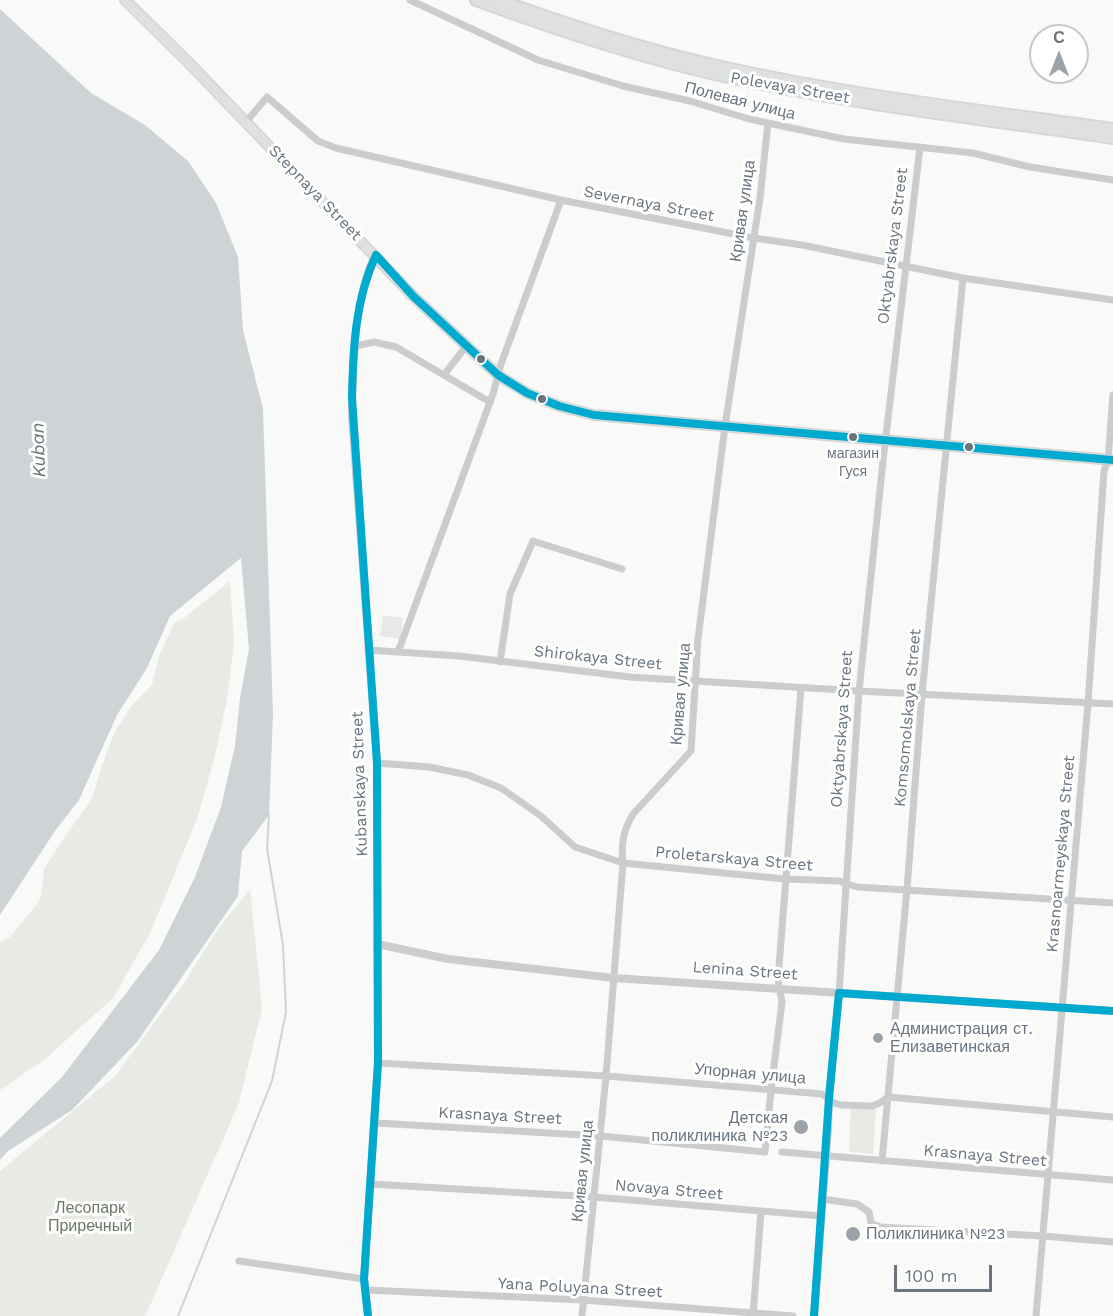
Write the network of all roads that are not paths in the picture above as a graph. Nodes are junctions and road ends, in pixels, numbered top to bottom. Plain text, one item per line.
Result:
1 (125, 0) edge
2 (410, 0) edge
3 (476, 0) edge
4 (499, 0) edge
5 (246, 122) junction
6 (768, 123) junction
7 (1113, 129) edge
8 (1113, 138) edge
9 (920, 147) junction
10 (1113, 180) edge
11 (561, 200) junction
12 (754, 238) junction
13 (376, 255) junction
14 (905, 267) junction
15 (963, 278) junction
16 (1113, 300) edge
17 (467, 345) junction
18 (355, 346) junction
19 (444, 375) junction
20 (498, 375) junction
21 (1113, 395) edge
22 (490, 402) junction
23 (725, 426) junction
24 (885, 441) junction
25 (948, 446) junction
26 (1110, 460) edge
27 (622, 569) dead end
28 (368, 651) junction
29 (398, 652) junction
30 (500, 662) junction
31 (696, 680) junction
32 (801, 688) junction
33 (859, 692) junction
34 (922, 694) junction
35 (1088, 703) junction
36 (1113, 704) edge
37 (377, 763) junction
38 (623, 863) junction
39 (785, 879) junction
40 (846, 884) junction
41 (907, 889) junction
42 (1072, 900) junction
43 (1113, 903) edge
44 (377, 944) junction
45 (614, 978) junction
46 (780, 989) junction
47 (839, 993) junction
48 (897, 997) junction
49 (1061, 1008) junction
50 (1113, 1011) edge
51 (378, 1064) junction
52 (606, 1076) junction
53 (771, 1090) junction
54 (888, 1097) junction
55 (829, 1098) junction
56 (1053, 1113) junction
57 (1113, 1117) edge
58 (376, 1123) junction
59 (601, 1136) junction
60 (782, 1152) dead end
61 (826, 1155) junction
62 (882, 1161) junction
63 (1048, 1175) junction
64 (1113, 1180) edge
65 (371, 1184) junction
66 (594, 1197) junction
67 (822, 1199) junction
68 (761, 1211) junction
69 (821, 1216) junction
70 (1043, 1236) junction
71 (1113, 1242) edge
72 (239, 1261) dead end
73 (364, 1279) junction
74 (366, 1290) junction
75 (583, 1300) junction
76 (753, 1315) edge
77 (368, 1316) edge
78 (582, 1316) edge
79 (793, 1316) edge
80 (814, 1316) edge
81 (1036, 1316) edge

1 - 5 main road, Stepnaya Street
2 - 6 street, Полевая улица
3 - 8 highway, Polevaya Street
4 - 7 highway, Polevaya Street
5 - 11 street, Severnaya Street
5 - 13 main road, Stepnaya Street
6 - 9 street, Полевая улица
6 - 12 street, Кривая улица
9 - 10 street, Полевая улица
9 - 14 street, Oktyabrskaya Street
11 - 12 street, Severnaya Street
11 - 20 street
12 - 14 street, Severnaya Street
12 - 23 street, Кривая улица
13 - 17 main road, Stepnaya Street
13 - 18 street, Kubanskaya Street
14 - 15 street, Severnaya Street
14 - 24 street, Oktyabrskaya Street
15 - 16 street, Severnaya Street
15 - 25 street, Komsomolskaya Street
17 - 19 street
17 - 20 main road, Stepnaya Street
18 - 19 street
18 - 28 street, Kubanskaya Street
19 - 22 street
20 - 22 street
20 - 23 main road, Stepnaya Street
21 - 26 street, Krasnoarmeyskaya Street
22 - 29 street
23 - 24 main road, Stepnaya Street
23 - 31 street, Кривая улица
24 - 25 main road, Stepnaya Street
24 - 33 street, Oktyabrskaya Street
25 - 26 main road, Stepnaya Street
25 - 34 street, Komsomolskaya Street
26 - 35 street, Krasnoarmeyskaya Street
27 - 30 street
28 - 29 street, Shirokaya Street
28 - 37 street, Kubanskaya Street
29 - 30 street, Shirokaya Street
30 - 31 street, Shirokaya Street
31 - 32 street, Shirokaya Street
31 - 38 street, Кривая улица
32 - 33 street, Shirokaya Street
32 - 39 street
33 - 34 street, Shirokaya Street
33 - 40 street, Oktyabrskaya Street
34 - 35 street, Shirokaya Street
34 - 41 street, Komsomolskaya Street
35 - 36 street, Shirokaya Street
35 - 42 street, Krasnoarmeyskaya Street
37 - 38 street, Proletarskaya Street
37 - 44 street, Kubanskaya Street
38 - 39 street, Proletarskaya Street
38 - 45 street, Кривая улица
39 - 40 street, Proletarskaya Street
39 - 46 street
40 - 41 street, Proletarskaya Street
40 - 47 street, Oktyabrskaya Street
41 - 42 street, Proletarskaya Street
41 - 48 street, Komsomolskaya Street
42 - 43 street, Proletarskaya Street
42 - 49 street, Krasnoarmeyskaya Street
44 - 45 street, Lenina Street
44 - 51 street, Kubanskaya Street
45 - 46 street, Lenina Street
45 - 52 street, Кривая улица
46 - 47 street, Lenina Street
46 - 53 street
47 - 48 street, Lenina Street
47 - 55 street, Oktyabrskaya Street
48 - 49 street, Lenina Street
48 - 54 street, Komsomolskaya Street
49 - 50 street, Lenina Street
49 - 56 street, Krasnoarmeyskaya Street
51 - 52 street, Упорная улица
51 - 58 street, Kubanskaya Street
52 - 53 street, Упорная улица
52 - 59 street, Кривая улица
53 - 55 street, Упорная улица
53 - 59 street, Krasnaya Street
54 - 55 street, Упорная улица
54 - 56 street, Упорная улица
54 - 62 street, Komsomolskaya Street
55 - 61 street, Oktyabrskaya Street
56 - 57 street, Упорная улица
56 - 63 street, Krasnoarmeyskaya Street
58 - 59 street, Krasnaya Street
58 - 65 street, Kubanskaya Street
59 - 66 street, Кривая улица
60 - 61 street, Krasnaya Street
61 - 62 street, Krasnaya Street
61 - 67 street, Oktyabrskaya Street
62 - 63 street, Krasnaya Street
63 - 64 street, Krasnaya Street
63 - 70 street, Krasnoarmeyskaya Street
65 - 66 street, Novaya Street
65 - 73 street, Kubanskaya Street
66 - 68 street, Novaya Street
66 - 75 street, Кривая улица
67 - 69 street, Oktyabrskaya Street
67 - 70 street
68 - 69 street, Novaya Street
68 - 76 street
69 - 80 street, Oktyabrskaya Street
70 - 71 street
70 - 81 street, Krasnoarmeyskaya Street
72 - 73 street
73 - 74 street, Kubanskaya Street
74 - 75 street, Yana Poluyana Street
74 - 77 street, Kubanskaya Street
75 - 76 street, Yana Poluyana Street
75 - 78 street, Кривая улица
76 - 79 street, Yana Poluyana Street

